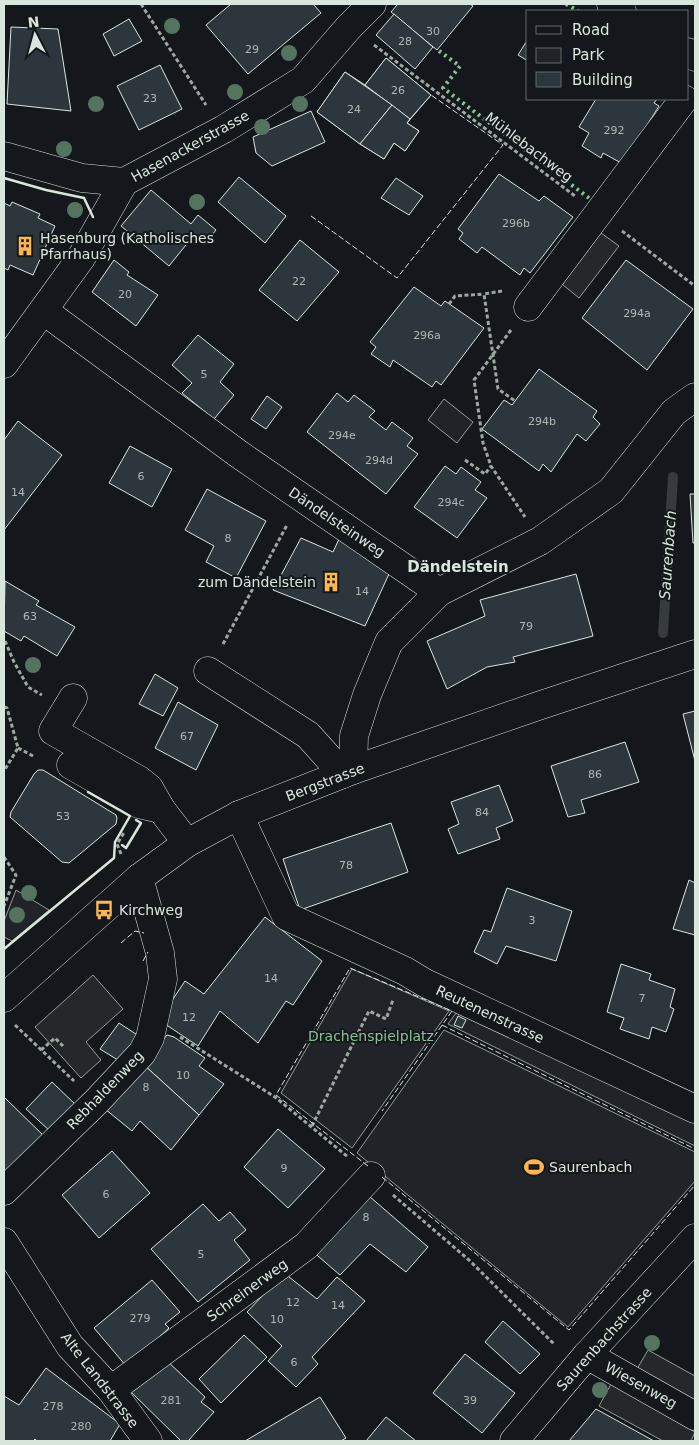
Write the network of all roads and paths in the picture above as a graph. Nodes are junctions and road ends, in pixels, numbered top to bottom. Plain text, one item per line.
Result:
1 (141, 4) edge
2 (372, 4) edge
3 (349, 27) junction
4 (683, 100) edge
5 (208, 108) dead end
6 (695, 110) edge
7 (4, 156) edge
8 (654, 170) dead end
9 (124, 182) junction
10 (597, 213) junction
11 (695, 286) edge
12 (484, 294) dead end
13 (449, 304) dead end
14 (528, 308) joint
15 (44, 311) junction
16 (493, 355) junction
17 (4, 364) edge
18 (695, 396) edge
19 (515, 400) dead end
20 (465, 460) dead end
21 (491, 466) junction
22 (302, 498) junction
23 (540, 540) junction
24 (439, 592) junction
25 (5, 641) dead end
26 (695, 654) edge
27 (208, 671) joint
28 (69, 703) joint
29 (4, 707) edge
30 (71, 765) dead end
31 (4, 771) edge
32 (348, 772) junction
33 (161, 809) junction
34 (239, 815) junction
35 (187, 843) junction
36 (4, 857) edge
37 (139, 878) junction
38 (4, 906) edge
39 (405, 970) junction
40 (4, 998) edge
41 (14, 1025) dead end
42 (63, 1046) dead end
43 (41, 1050) junction
44 (96, 1102) junction
45 (695, 1110) edge
46 (312, 1126) dead end
47 (371, 1176) dead end
48 (4, 1191) edge
49 (695, 1238) edge
50 (4, 1242) edge
51 (586, 1355) junction
52 (111, 1390) junction
53 (695, 1416) edge
54 (148, 1441) edge
55 (514, 1441) edge

1 - 5 path
2 - 3 street, Hasenackerstrasse
3 - 9 street, Hasenackerstrasse
3 - 10 path, Mühlebachweg
4 - 10 street
6 - 8 street
7 - 9 street
9 - 15 street, Hasenackerstrasse
10 - 11 path, Mühlebachweg
10 - 14 street
12 - 13 path
14 - 16 path
15 - 17 street, Hasenackerstrasse
15 - 22 street, Dändelsteinweg
16 - 19 path
16 - 21 path
18 - 23 street
20 - 21 path
21 - 23 path
22 - 24 street, Dändelsteinweg
22 - 27 path
23 - 24 street
24 - 32 street
25 - 28 path
26 - 32 street, Bergstrasse
27 - 32 street
28 - 33 street
29 - 31 path
30 - 33 street
32 - 34 street, Bergstrasse
33 - 35 street
34 - 35 street, Bergstrasse
34 - 39 street, Reutenenstrasse
35 - 37 street, Bergstrasse
36 - 38 path
37 - 40 street, Bergstrasse
37 - 44 street, Rebhaldenweg
39 - 45 street, Reutenenstrasse
39 - 46 path
41 - 43 path
42 - 43 path
43 - 44 path
44 - 48 street, Rebhaldenweg
47 - 52 street, Schreinerweg
49 - 51 street, Saurenbachstrasse
50 - 52 street, Alte Landstrasse
51 - 53 street, Wiesenweg
51 - 55 street, Saurenbachstrasse
52 - 54 street, Alte Landstrasse

